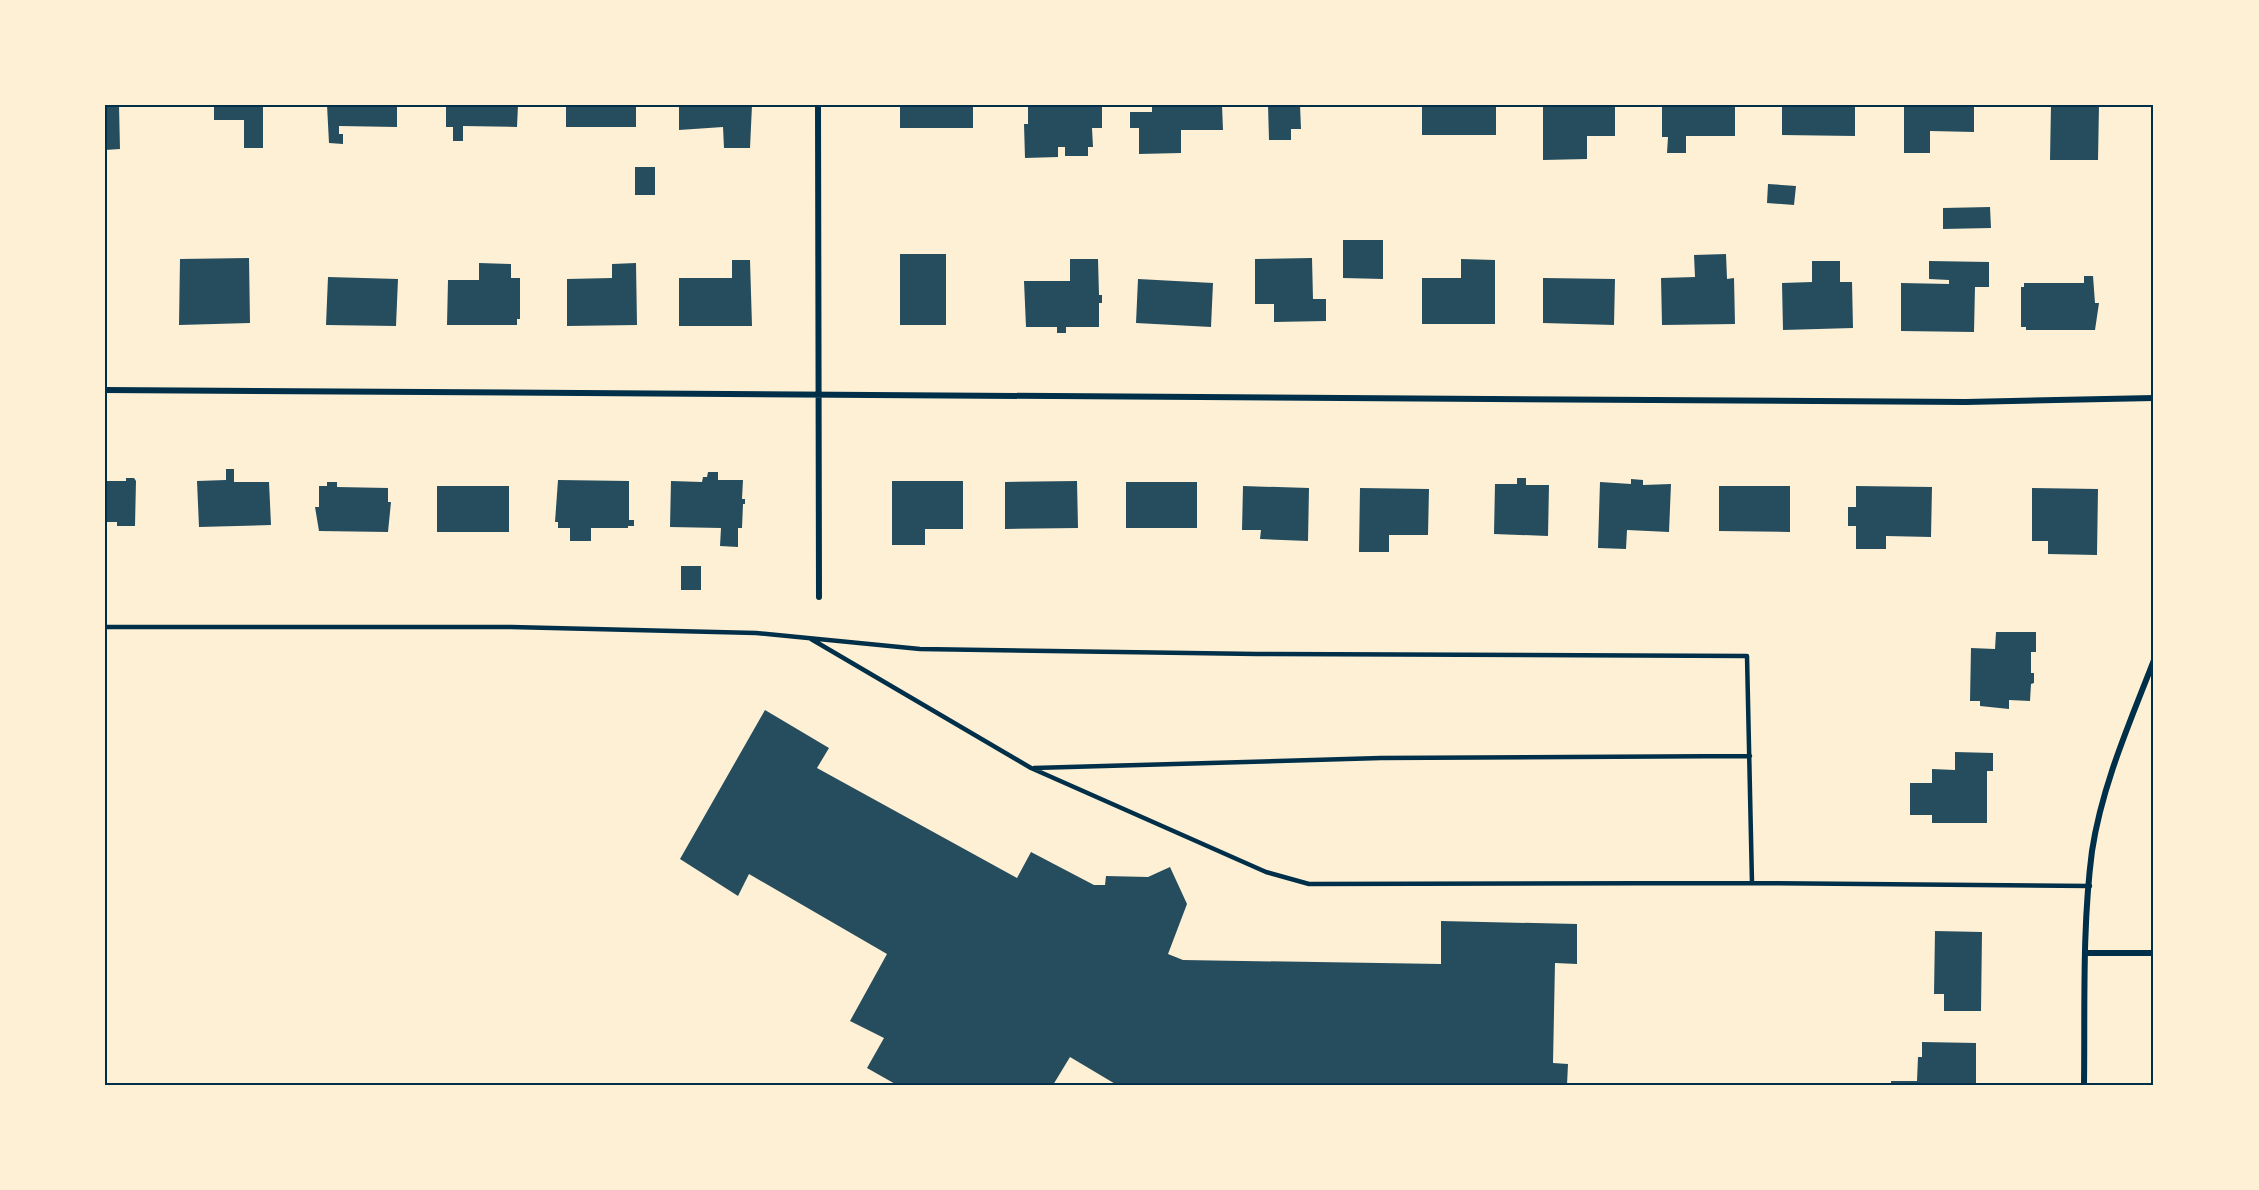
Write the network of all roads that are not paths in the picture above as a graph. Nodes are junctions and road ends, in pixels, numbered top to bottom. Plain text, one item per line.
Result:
1 (818, 105) edge
2 (105, 390) edge
3 (818, 396) junction
4 (2154, 398) edge
5 (819, 597) dead end
6 (105, 627) edge
7 (811, 639) junction
8 (2154, 660) edge
9 (1750, 756) junction
10 (1031, 768) junction
11 (1752, 883) junction
12 (2090, 886) junction
13 (2085, 953) junction
14 (2154, 953) edge
15 (2085, 1085) edge

1 - 3 street
2 - 3 street
3 - 4 street
3 - 5 street
6 - 7 lane
7 - 9 lane
7 - 10 lane
8 - 12 street
9 - 10 lane
9 - 11 lane
10 - 11 lane
11 - 12 lane
12 - 13 street
13 - 14 street
13 - 15 street

